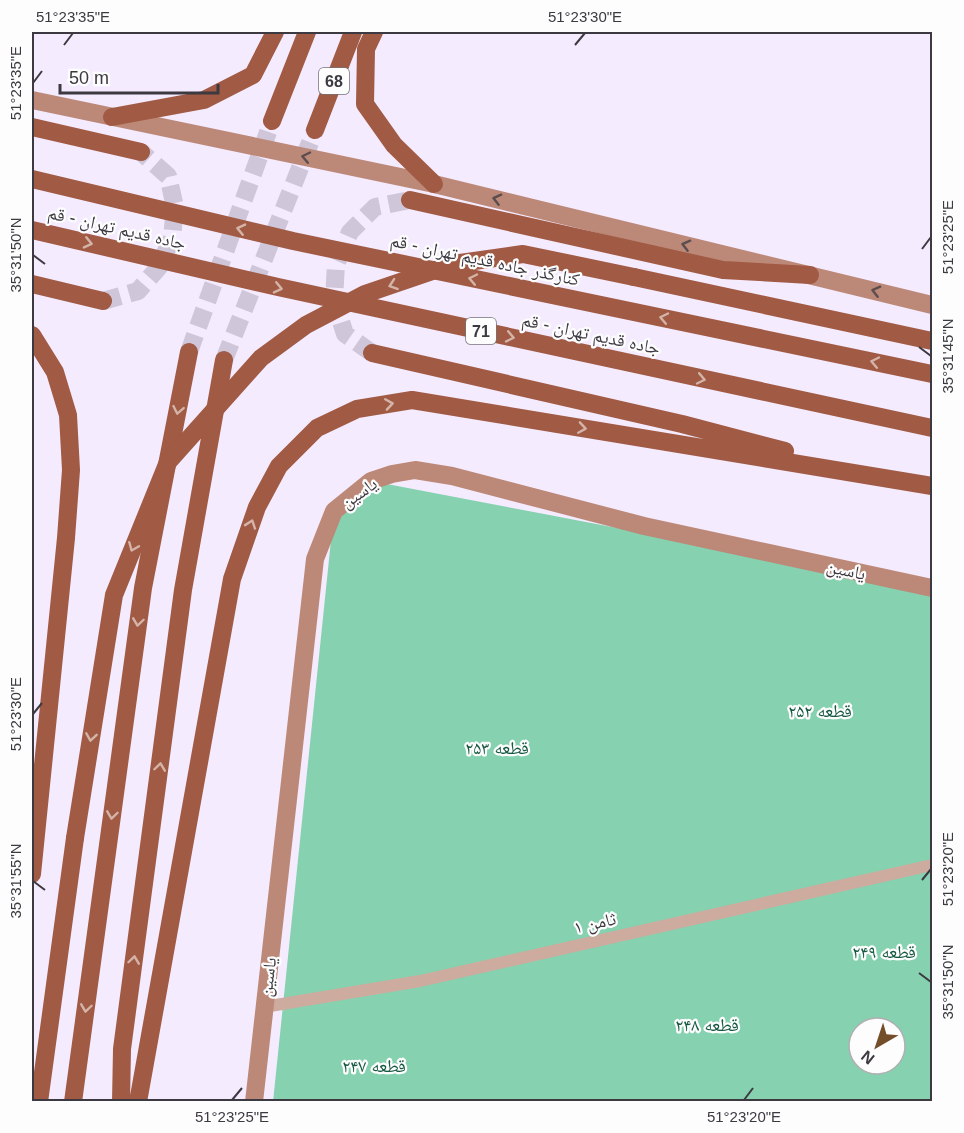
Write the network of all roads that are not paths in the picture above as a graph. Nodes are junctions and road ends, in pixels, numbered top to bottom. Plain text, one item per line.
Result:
1 (275, 32) edge
2 (307, 32) edge
3 (352, 32) edge
4 (374, 32) edge
5 (32, 100) edge
6 (112, 117) junction
7 (272, 121) tunnel mouth
8 (32, 127) edge
9 (315, 130) tunnel mouth
10 (141, 152) tunnel mouth
11 (32, 179) edge
12 (434, 184) junction
13 (410, 200) tunnel mouth
14 (32, 230) edge
15 (810, 275) junction
16 (32, 284) edge
17 (103, 301) tunnel mouth
18 (933, 305) edge
19 (32, 335) edge
20 (933, 341) edge
21 (189, 352) tunnel mouth
22 (372, 353) tunnel mouth
23 (225, 360) tunnel mouth
24 (933, 374) edge
25 (933, 428) edge
26 (891, 479) junction
27 (933, 486) edge
28 (933, 588) edge
29 (933, 865) edge
30 (32, 874) edge
31 (264, 1007) junction
32 (39, 1101) edge
33 (73, 1101) edge
34 (121, 1101) edge
35 (138, 1101) edge
36 (255, 1101) edge

1 - 6 highway
2 - 7 highway, 68
3 - 9 highway, 68
4 - 12 highway
5 - 6 street
12 -> 6 street
8 - 10 highway
24 -> 11 highway, کنارگذر جاده قدیم تهران - قم
15 -> 12 street
13 - 15 highway
14 -> 25 highway, جاده قدیم تهران - قم / 71
18 -> 15 street
16 - 17 highway
19 - 30 highway
20 -> 32 highway, bridge
21 -> 33 highway
22 - 26 highway
34 -> 23 highway
26 - 27 highway
35 -> 26 highway
28 - 31 street, یاسین
29 - 31 lane, ثامن ۱
31 - 36 street, یاسین

